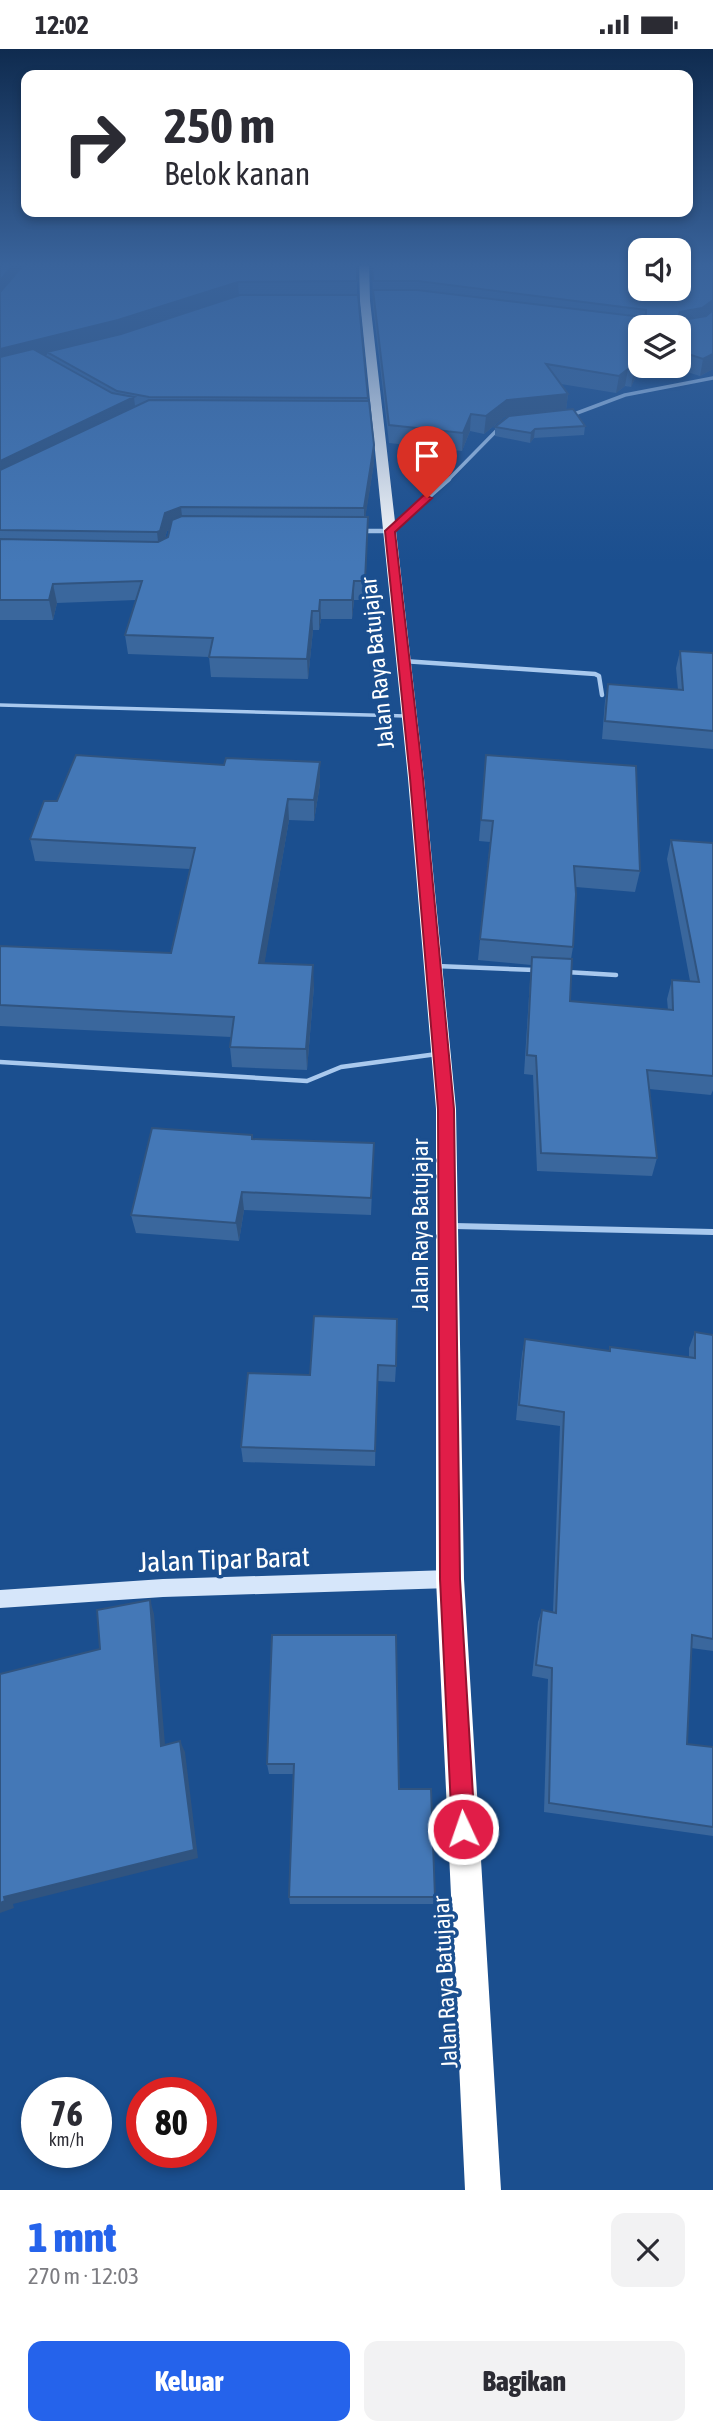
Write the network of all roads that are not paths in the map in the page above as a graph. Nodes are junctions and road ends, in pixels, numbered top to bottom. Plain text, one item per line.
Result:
1 (370, 363) edge
2 (713, 378) edge
3 (563, 417) edge
4 (509, 420) edge
5 (350, 531) edge
6 (390, 531) junction
7 (403, 661) junction
8 (602, 695) dead end
9 (0, 705) edge
10 (410, 716) junction
11 (433, 966) junction
12 (539, 971) edge
13 (565, 972) edge
14 (616, 975) dead end
15 (440, 1054) junction
16 (0, 1062) edge
17 (446, 1226) junction
18 (713, 1232) edge
19 (450, 1579) junction
20 (0, 1599) edge
21 (483, 2190) edge

1 - 6 highway, Jalan Raya Batujajar
2 - 3 street
4 - 6 street
5 - 6 street
6 - 7 highway, Jalan Raya Batujajar
7 - 8 street
7 - 10 highway, Jalan Raya Batujajar
9 - 10 lane
10 - 11 highway, Jalan Raya Batujajar
11 - 12 lane
11 - 15 highway, Jalan Raya Batujajar
13 - 14 lane
15 - 16 lane
15 - 17 highway, Jalan Raya Batujajar
17 - 18 lane
17 - 19 highway, Jalan Raya Batujajar
19 - 20 street, Jalan Tipar Barat
19 - 21 highway, Jalan Raya Batujajar

